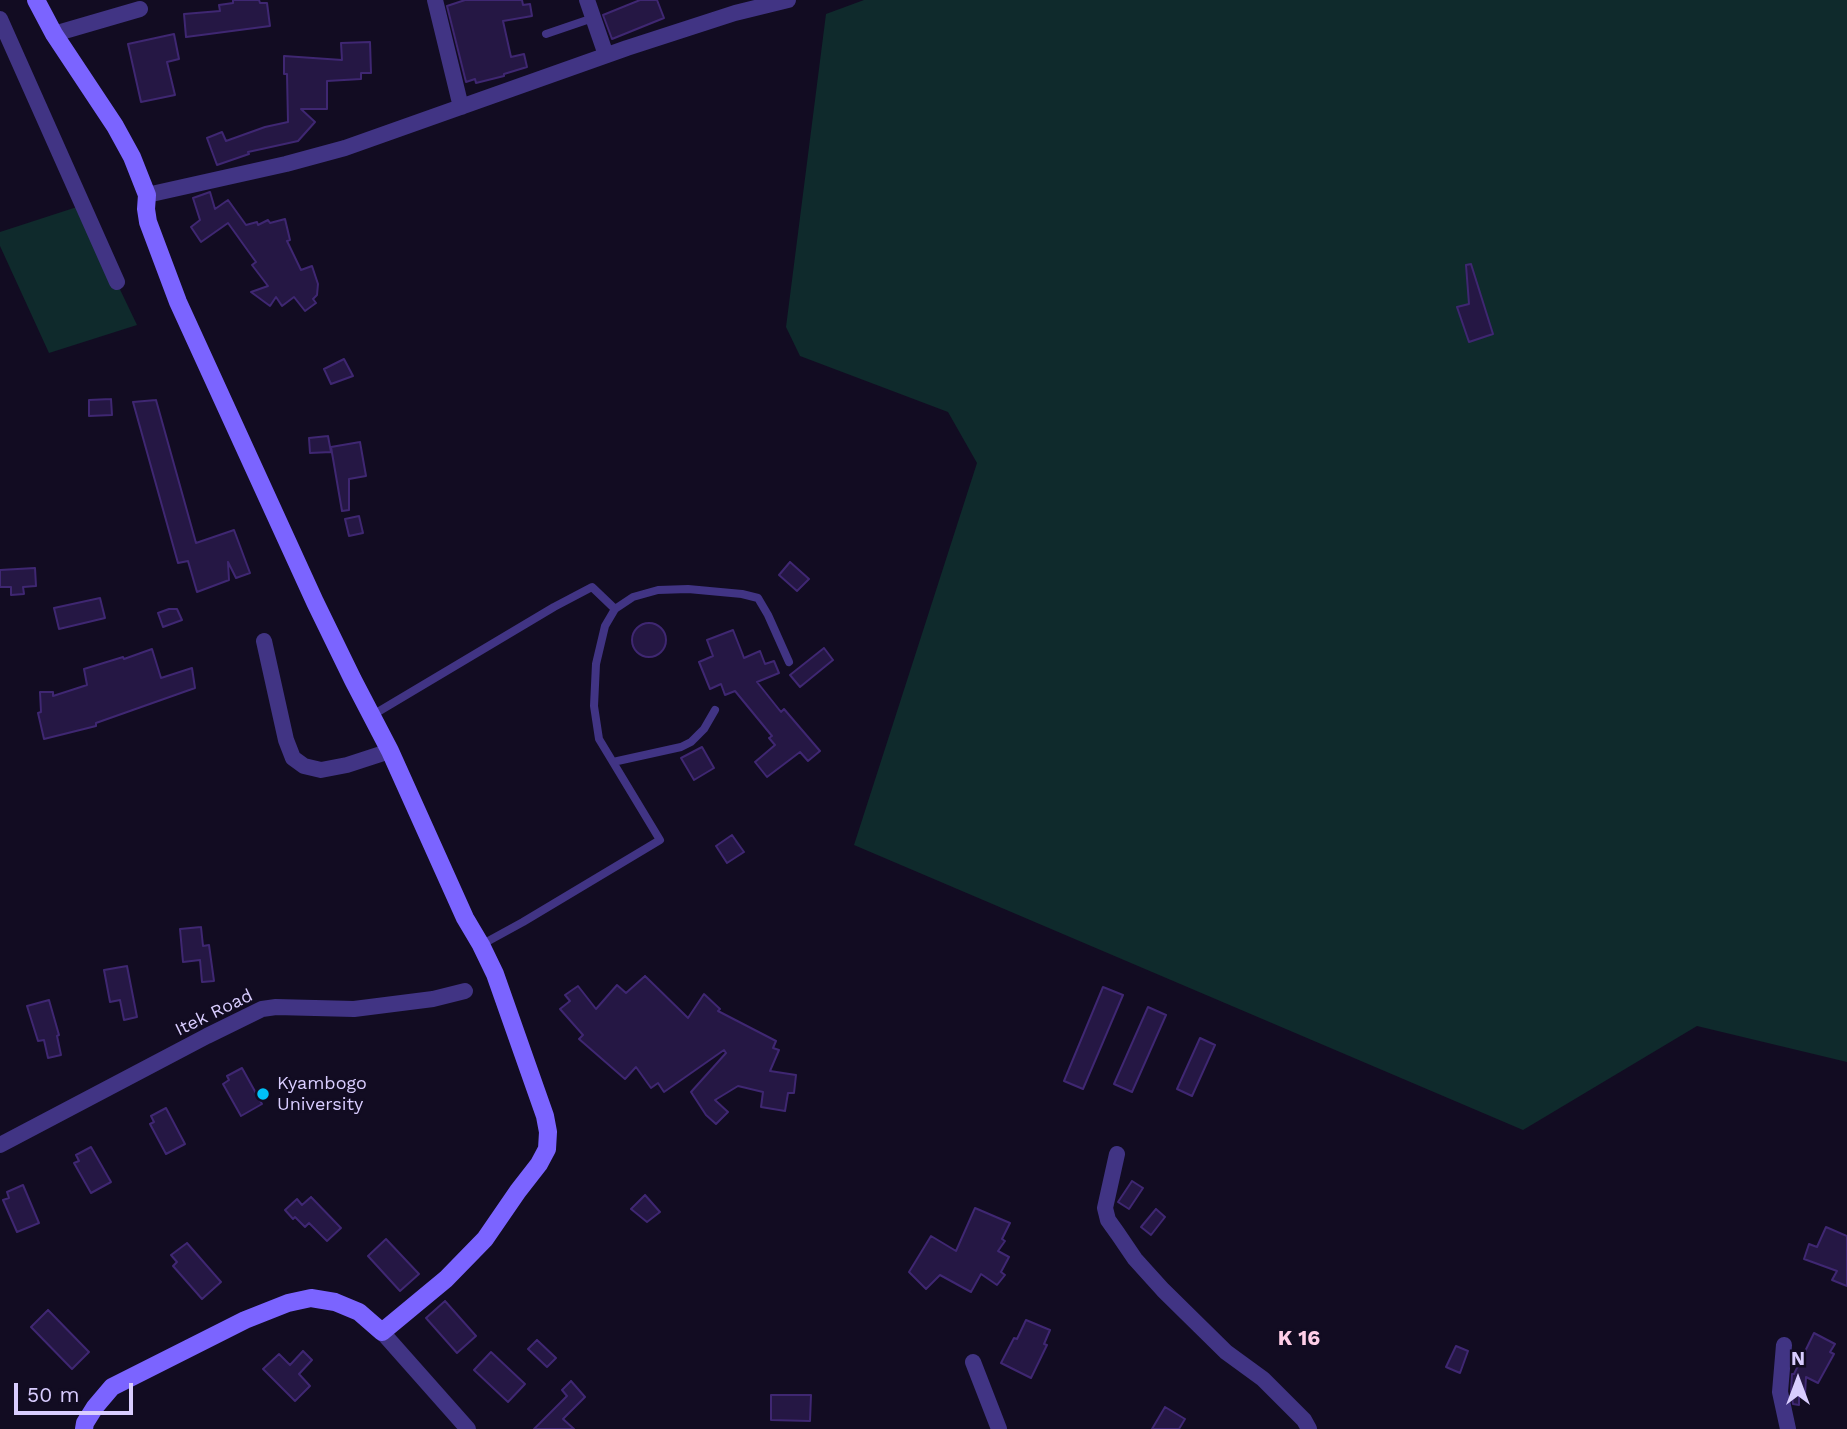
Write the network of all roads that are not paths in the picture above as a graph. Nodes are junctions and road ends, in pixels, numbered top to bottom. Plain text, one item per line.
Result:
1 (36, 0) edge
2 (435, 0) edge
3 (587, 0) edge
4 (788, 0) edge
5 (735, 7) edge
6 (140, 9) dead end
7 (593, 18) junction
8 (0, 19) edge
9 (54, 34) junction
10 (546, 34) dead end
11 (606, 55) junction
12 (461, 107) junction
13 (147, 195) junction
14 (117, 282) dead end
15 (615, 609) junction
16 (264, 641) dead end
17 (789, 662) dead end
18 (715, 710) dead end
19 (371, 716) junction
20 (390, 751) junction
21 (612, 762) junction
22 (481, 945) junction
23 (465, 991) dead end
24 (0, 1145) edge
25 (1117, 1154) dead end
26 (382, 1332) junction
27 (1784, 1345) dead end
28 (973, 1362) dead end
29 (84, 1429) edge
30 (468, 1429) edge
31 (999, 1429) edge
32 (1309, 1429) edge
33 (1788, 1429) edge

1 - 9 street
2 - 12 street
3 - 7 street
4 - 5 street
5 - 11 street
6 - 9 street
7 - 10 lane
7 - 11 street
8 - 14 street
9 - 13 street
11 - 12 street
12 - 13 street
13 - 19 street
15 - 17 lane
15 - 19 lane
15 - 21 lane
16 - 20 street
18 - 21 lane
19 - 20 street
20 - 22 street
21 - 22 lane
22 - 26 street
23 - 24 street, Itek Road
25 - 32 street
26 - 29 street
26 - 30 street
27 - 33 street
28 - 31 street

